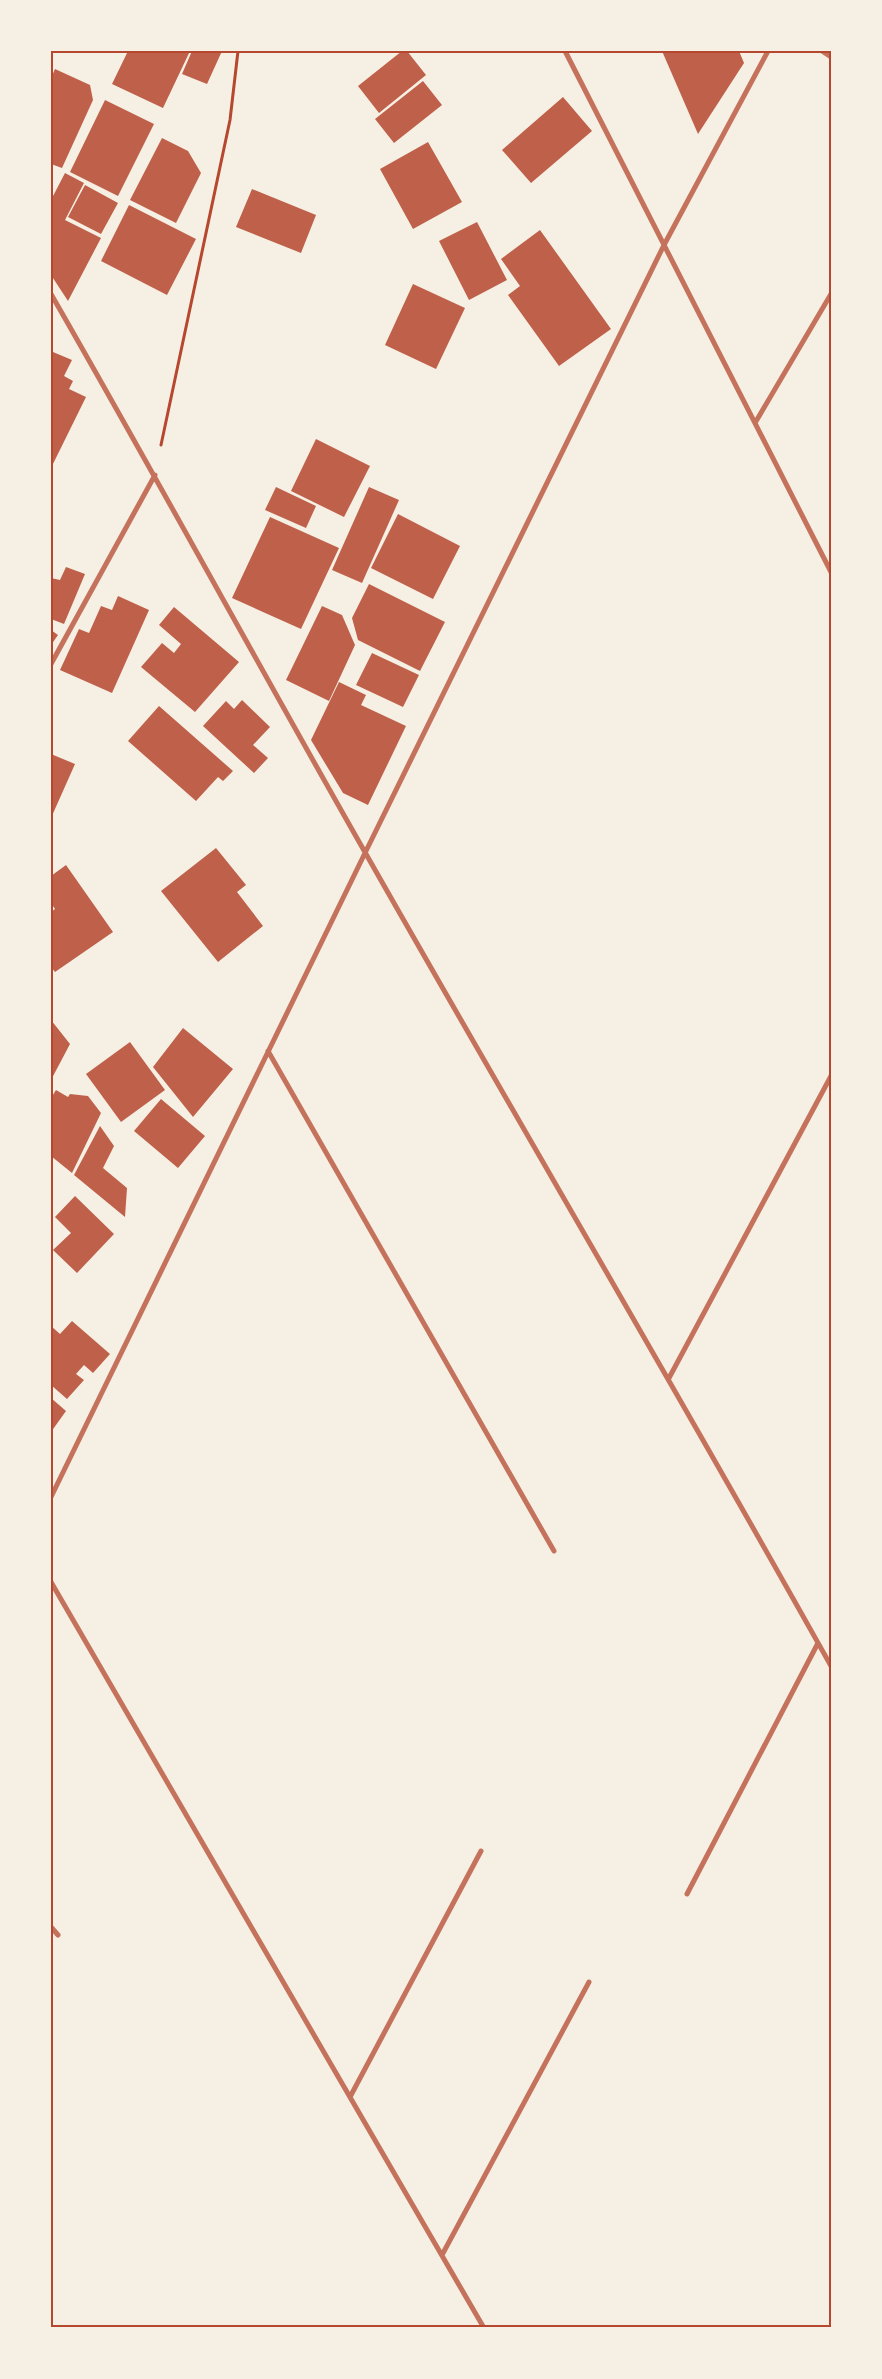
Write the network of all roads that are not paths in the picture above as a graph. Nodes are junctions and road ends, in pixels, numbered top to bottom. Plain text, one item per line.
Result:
1 (565, 51) edge
2 (768, 51) edge
3 (822, 51) edge
4 (831, 57) edge
5 (664, 245) junction
6 (51, 294) edge
7 (831, 294) edge
8 (755, 423) junction
9 (155, 475) junction
10 (831, 572) edge
11 (51, 664) edge
12 (365, 853) junction
13 (268, 1051) junction
14 (831, 1076) edge
15 (670, 1378) junction
16 (51, 1497) edge
17 (554, 1551) dead end
18 (51, 1582) edge
19 (818, 1643) junction
20 (831, 1666) edge
21 (481, 1851) dead end
22 (687, 1894) dead end
23 (51, 1927) edge
24 (58, 1935) dead end
25 (590, 1982) dead end
26 (350, 2097) junction
27 (442, 2255) junction
28 (484, 2328) edge

1 - 5 street
2 - 5 street
3 - 4 street
5 - 8 street
5 - 12 street
6 - 9 street
7 - 8 street
8 - 10 street
9 - 11 street
9 - 12 street
12 - 13 street
12 - 15 street
13 - 16 street
13 - 17 street
14 - 15 street
15 - 19 street
18 - 26 street
19 - 20 street
19 - 22 street
21 - 26 street
23 - 24 street
25 - 27 street
26 - 27 street
27 - 28 street

